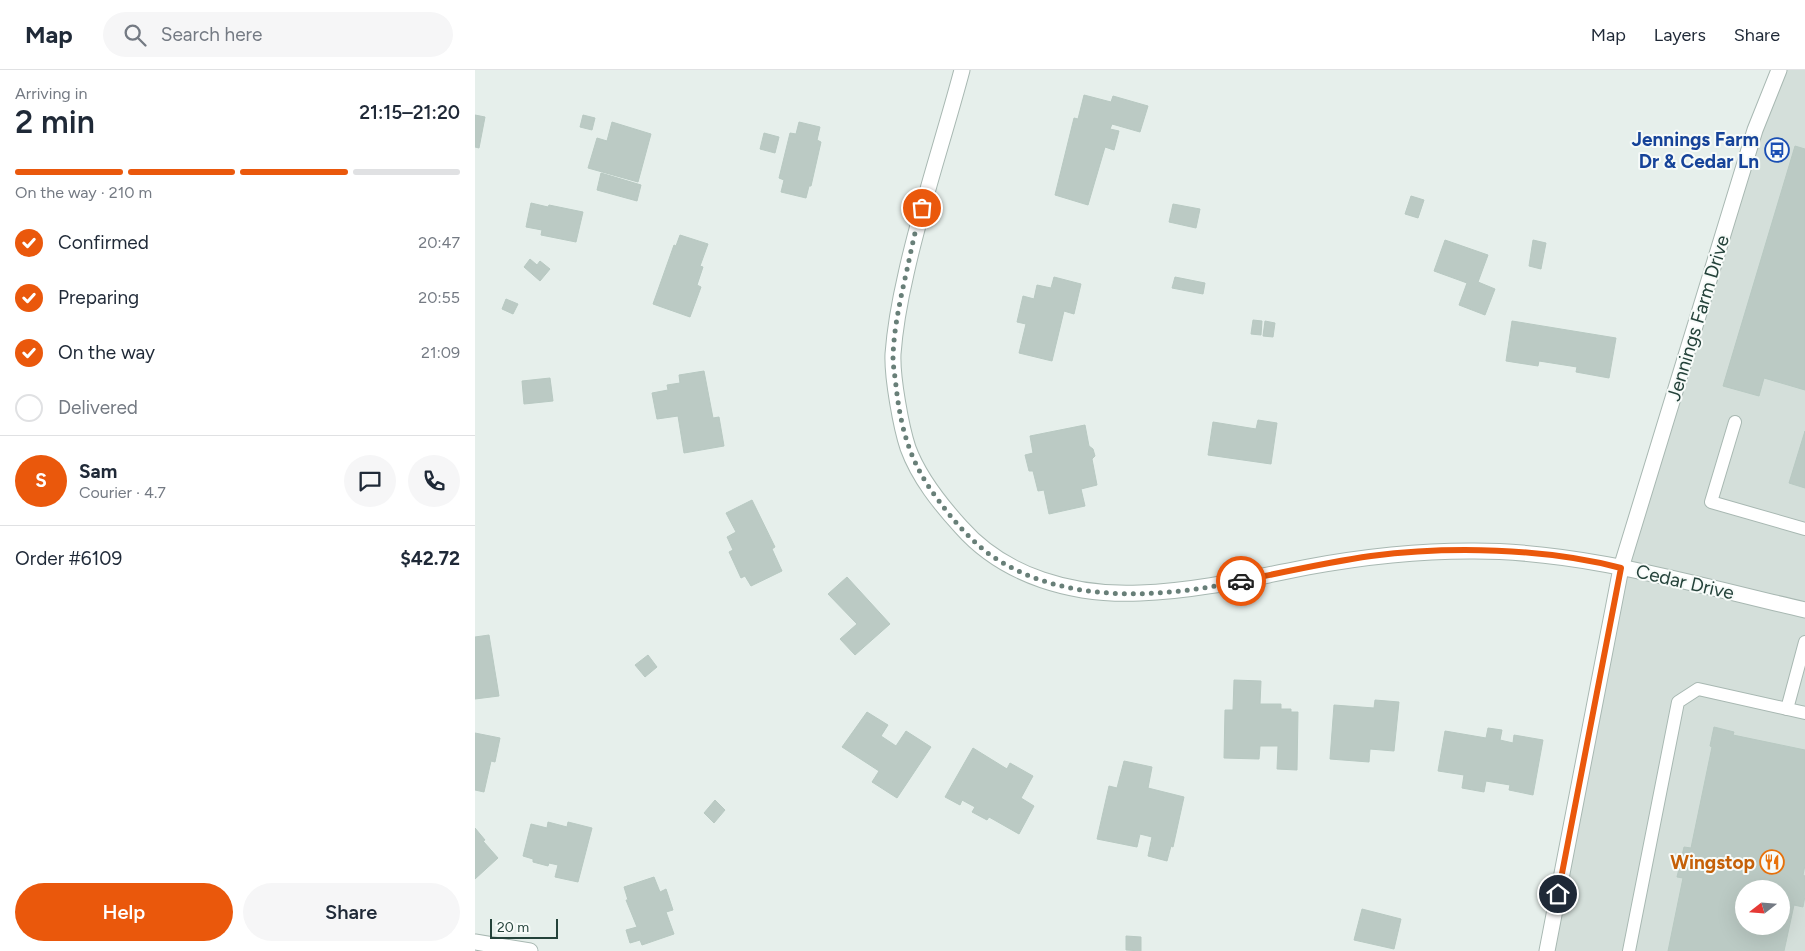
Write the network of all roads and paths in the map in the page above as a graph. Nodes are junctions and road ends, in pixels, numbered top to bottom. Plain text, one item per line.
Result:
1 (962, 70) edge
2 (1779, 70) edge
3 (1735, 422) dead end
4 (1805, 530) edge
5 (1621, 568) junction
6 (1805, 610) edge
7 (1805, 642) edge
8 (1787, 709) junction
9 (1805, 713) edge
10 (475, 942) edge
11 (530, 951) edge
12 (1547, 951) edge
13 (1629, 951) edge

1 - 5 street, Cedar Drive
2 - 5 street, Jennings Farm Drive
3 - 4 lane
5 - 6 street, Cedar Drive
5 - 12 street, Jennings Farm Drive
7 - 8 lane
8 - 9 lane
8 - 13 lane
10 - 11 street

